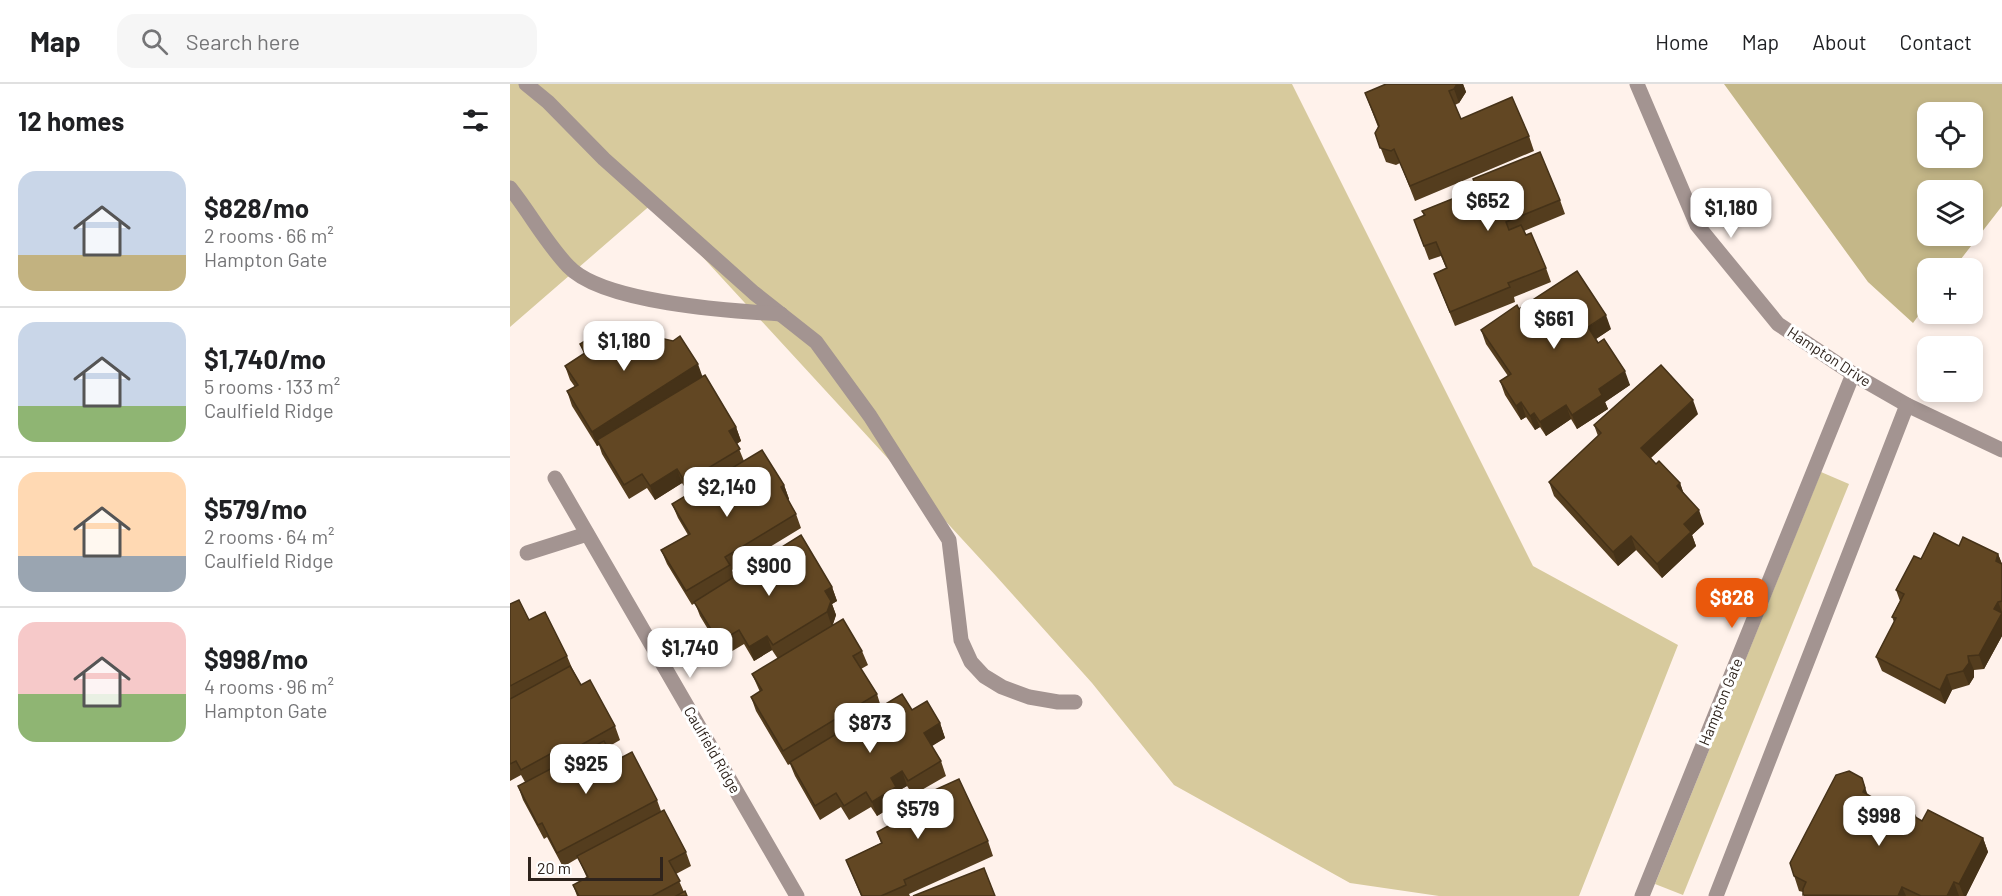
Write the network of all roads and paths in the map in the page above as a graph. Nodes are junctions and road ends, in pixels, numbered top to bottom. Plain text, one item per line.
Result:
1 (526, 84) edge
2 (1637, 84) edge
3 (510, 188) edge
4 (781, 314) junction
5 (1853, 375) junction
6 (1907, 405) junction
7 (2002, 450) edge
8 (555, 478) dead end
9 (587, 534) junction
10 (527, 553) dead end
11 (1074, 702) dead end
12 (797, 896) edge
13 (1642, 896) edge
14 (1716, 896) edge

1 - 4 street
2 - 5 street, Hampton Drive
3 - 4 street
4 - 11 street
5 - 6 street, Hampton Drive
5 - 13 street, Hampton Gate
6 - 7 street, Hampton Drive
6 - 14 street
8 - 9 street, Caulfield Ridge
9 - 10 street
9 - 12 street, Caulfield Ridge

